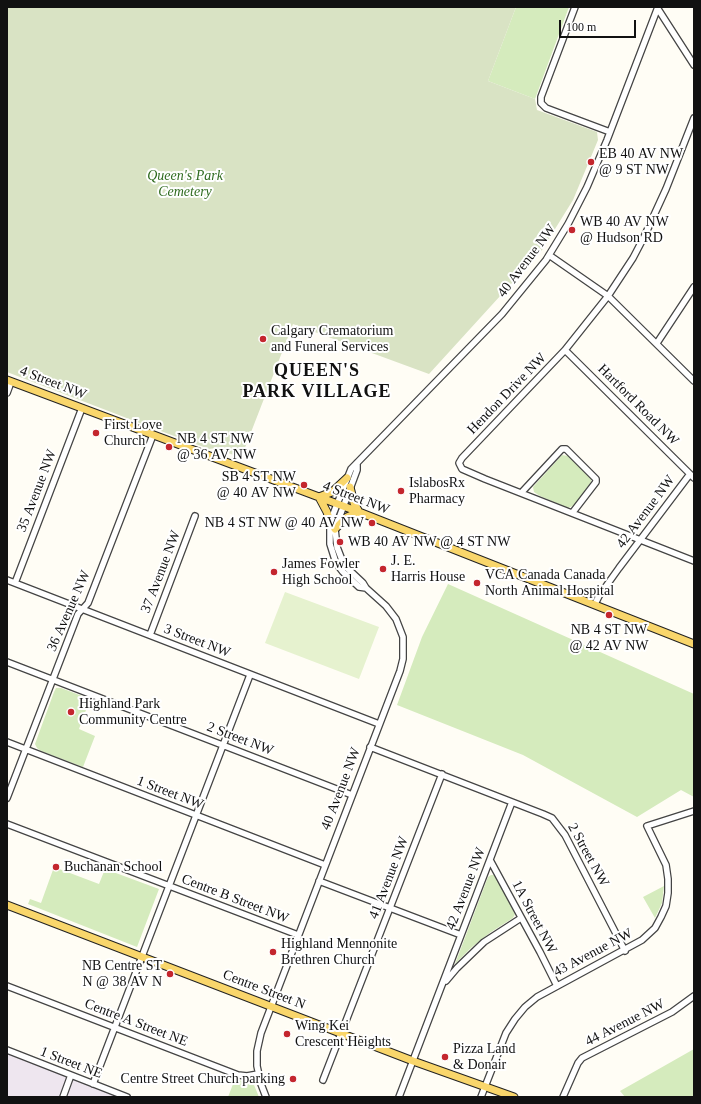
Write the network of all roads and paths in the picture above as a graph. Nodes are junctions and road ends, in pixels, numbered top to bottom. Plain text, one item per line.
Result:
1 (575, 7) edge
2 (658, 8) edge
3 (694, 65) edge
4 (694, 118) edge
5 (610, 132) junction
6 (549, 254) junction
7 (694, 287) edge
8 (608, 296) junction
9 (657, 343) junction
10 (566, 350) junction
11 (694, 380) edge
12 (9, 381) edge
13 (7, 393) edge
14 (82, 408) junction
15 (154, 435) junction
16 (357, 463) junction
17 (692, 476) edge
18 (347, 478) junction
19 (350, 487) junction
20 (522, 492) junction
21 (318, 497) junction
22 (340, 505) junction
23 (359, 512) junction
24 (573, 512) junction
25 (195, 516) dead end
26 (330, 522) junction
27 (335, 529) junction
28 (640, 540) junction
29 (694, 561) edge
30 (7, 580) edge
31 (15, 583) junction
32 (366, 588) junction
33 (595, 604) junction
34 (83, 609) junction
35 (150, 635) junction
36 (694, 644) edge
37 (7, 662) edge
38 (250, 674) junction
39 (53, 680) junction
40 (379, 724) junction
41 (7, 742) edge
42 (223, 746) junction
43 (370, 747) junction
44 (26, 750) junction
45 (442, 774) junction
46 (352, 795) junction
47 (7, 798) edge
48 (512, 802) junction
49 (694, 811) edge
50 (196, 816) junction
51 (7, 824) edge
52 (490, 860) junction
53 (325, 865) junction
54 (319, 881) junction
55 (169, 886) junction
56 (7, 904) edge
57 (390, 908) junction
58 (521, 918) junction
59 (298, 935) junction
60 (461, 936) junction
61 (625, 951) junction
62 (142, 956) junction
63 (442, 985) junction
64 (7, 986) edge
65 (557, 986) junction
66 (694, 996) edge
67 (271, 1006) junction
68 (114, 1027) junction
69 (342, 1034) junction
70 (7, 1050) edge
71 (413, 1061) junction
72 (258, 1074) junction
73 (72, 1075) junction
74 (324, 1080) dead end
75 (93, 1084) junction
76 (486, 1087) junction
77 (63, 1097) edge
78 (127, 1097) edge
79 (266, 1097) edge
80 (399, 1097) edge
81 (482, 1097) edge
82 (514, 1097) edge
83 (563, 1097) edge

1 - 5 street
2 - 3 street
2 - 5 street, 40 Avenue NW
4 - 8 street, Hendon Drive NW
5 - 6 street, 40 Avenue NW
6 - 8 street
6 - 16 street, 40 Avenue NW
7 - 9 street
8 - 9 street
8 - 10 street, Hendon Drive NW
9 - 11 street
10 - 17 street, Hartford Road NW
10 - 20 street, Hendon Drive NW
12 - 13 street
12 - 14 main road, 4 Street NW
14 - 15 main road, 4 Street NW
14 - 31 street, 35 Avenue NW
15 - 21 main road, 4 Street NW
15 - 34 street, 36 Avenue NW
16 - 18 street, 40 Avenue NW
16 - 19 street, 40 Avenue NW
17 - 28 street, 42 Avenue NW
18 - 21 main road
18 - 22 street, 40 Avenue NW
19 - 22 street, 40 Avenue NW
19 - 23 main road
20 - 24 street, Hendon Drive NW
20 - 24 street
21 - 22 main road, 4 Street NW
21 - 26 main road
22 - 23 main road, 4 Street NW
22 - 26 street, 40 Avenue NW
22 - 27 street, 40 Avenue NW
23 - 27 main road
23 - 33 main road, 4 Street NW
24 - 28 street, Hendon Drive NW
25 - 35 street, 37 Avenue NW
26 - 32 street, 40 Avenue NW
27 - 32 street, 40 Avenue NW
28 - 29 street, Hendon Drive NW
28 - 33 street, 42 Avenue NW
30 - 31 street, 3 Street NW
31 - 34 street, 3 Street NW
32 - 40 street, 40 Avenue NW
33 - 36 main road, 4 Street NW
34 - 35 street, 3 Street NW
34 - 39 street, 36 Avenue NW
35 - 38 street, 3 Street NW
37 - 39 street, 2 Street NW
38 - 40 street, 3 Street NW
38 - 42 street
39 - 42 street, 2 Street NW
39 - 44 street, 36 Avenue NW
40 - 43 street, 40 Avenue NW
41 - 44 street, 1 Street NW
42 - 46 street, 2 Street NW
42 - 50 street
43 - 45 street, 2 Street NW
43 - 46 street, 40 Avenue NW
44 - 47 street, 36 Avenue NW
44 - 50 street, 1 Street NW
45 - 48 street, 2 Street NW
45 - 57 street, 41 Avenue NW
46 - 53 street, 40 Avenue NW
48 - 52 street, 42 Avenue NW
48 - 61 street, 2 Street NW
49 - 61 street, 43 Avenue NW
50 - 53 street, 1 Street NW
50 - 55 street
51 - 55 street, Centre B Street NW
52 - 58 street, 1A Street NW
52 - 60 street, 42 Avenue NW
53 - 54 street, 40 Avenue NW
54 - 57 street
54 - 59 street, 40 Avenue NW
55 - 59 street, Centre B Street NW
55 - 62 street
56 - 62 main road, Centre Street N
57 - 60 street
57 - 69 street, 41 Avenue NW
58 - 63 street, 42 Avenue NW
58 - 65 street, 1A Street NW
59 - 67 street, 40 Avenue NW
60 - 63 street, 42 Avenue NW
61 - 65 street, 43 Avenue NW
62 - 67 main road, Centre Street N
62 - 68 street
63 - 71 street, 42 Avenue NW
64 - 68 street, Centre A Street NE
65 - 76 street, 43 Avenue NW
66 - 83 street, 44 Avenue NW
67 - 69 main road, Centre Street N
67 - 72 street, 40 Avenue NW
68 - 72 street, Centre A Street NE
68 - 75 street
69 - 71 main road, Centre Street N
69 - 74 street, 41 Avenue NW
70 - 73 street, 1 Street NE
71 - 76 main road, Centre Street N
71 - 80 street, 42 Avenue NW
72 - 79 street, 40 Avenue NW
73 - 75 street, 1 Street NE
73 - 77 street
75 - 78 street, 1 Street NE
76 - 81 street, 43 Avenue NW
76 - 82 main road, Centre Street N

